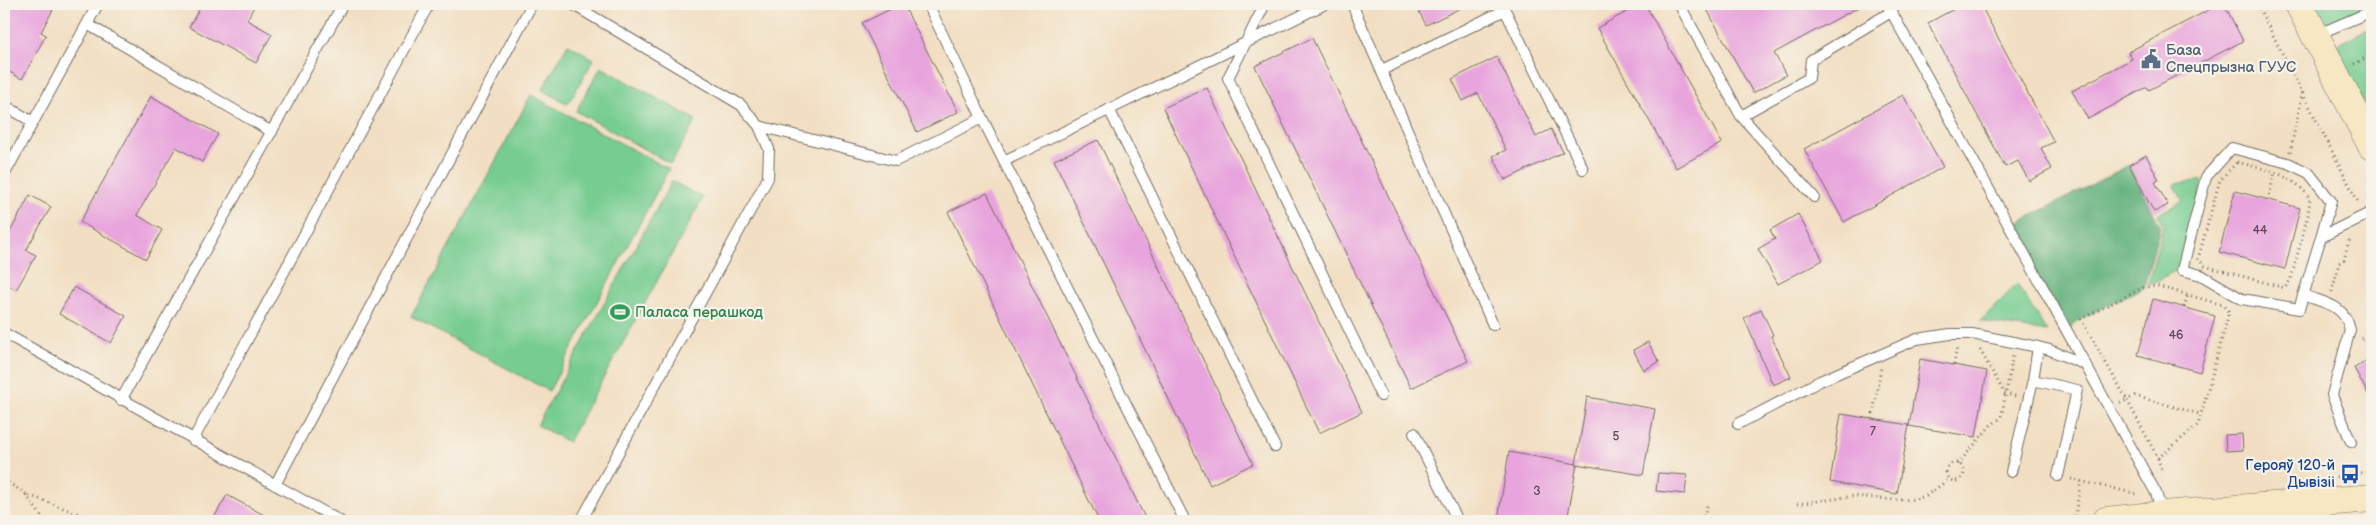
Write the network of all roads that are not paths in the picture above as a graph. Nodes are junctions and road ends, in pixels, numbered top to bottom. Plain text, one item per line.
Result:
1 (98, 4) edge
2 (343, 4) edge
3 (429, 4) edge
4 (532, 4) edge
5 (572, 4) edge
6 (928, 4) edge
7 (1265, 4) edge
8 (1325, 4) edge
9 (1352, 4) edge
10 (1679, 4) edge
11 (2299, 4) edge
12 (1503, 7) edge
13 (1889, 8) edge
14 (2372, 11) edge
15 (87, 24) junction
16 (2316, 35) junction
17 (1244, 44) junction
18 (1382, 70) junction
19 (4, 105) edge
20 (1109, 109) junction
21 (1741, 116) junction
22 (982, 118) junction
23 (33, 122) junction
24 (759, 126) junction
25 (272, 132) junction
26 (2372, 146) edge
27 (1004, 161) junction
28 (1583, 169) dead end
29 (4, 175) edge
30 (1814, 197) dead end
31 (2369, 214) edge
32 (2321, 237) junction
33 (2303, 296) junction
34 (1493, 325) dead end
35 (4, 333) edge
36 (2038, 348) junction
37 (2086, 366) junction
38 (2033, 380) junction
39 (1380, 396) dead end
40 (121, 400) junction
41 (1738, 424) dead end
42 (1414, 434) dead end
43 (193, 440) junction
44 (2351, 442) dead end
45 (1275, 447) dead end
46 (2011, 472) dead end
47 (2058, 476) road end
48 (275, 485) junction
49 (2372, 498) edge
50 (2160, 507) junction
51 (340, 521) edge
52 (580, 521) edge
53 (1185, 521) edge
54 (1458, 521) edge
55 (2106, 521) edge

1 - 15 lane
2 - 25 lane
3 - 43 lane
4 - 48 lane
5 - 24 lane
6 - 22 lane
7 - 17 lane
8 - 17 lane
9 - 18 lane
10 - 21 lane
11 - 16 main road
12 - 18 lane
12 - 28 lane
13 - 21 lane
13 - 37 lane
14 - 16 lane
15 - 23 lane
15 - 25 lane
16 - 26 main road
17 - 20 lane
17 - 39 lane
18 - 34 lane
19 - 23 lane
20 - 27 lane
20 - 45 lane
21 - 30 lane
22 - 24 lane
22 - 27 lane
23 - 29 lane
24 - 52 lane
25 - 40 lane
27 - 53 lane
31 - 32 lane
32 - 33 lane
32 - 33 lane
33 - 44 lane
35 - 40 lane
36 - 37 lane
36 - 38 lane
36 - 41 lane
37 - 50 lane
38 - 46 lane
38 - 47 lane
40 - 43 lane
42 - 54 lane
43 - 48 lane
48 - 51 lane
49 - 50 main road
50 - 55 main road

